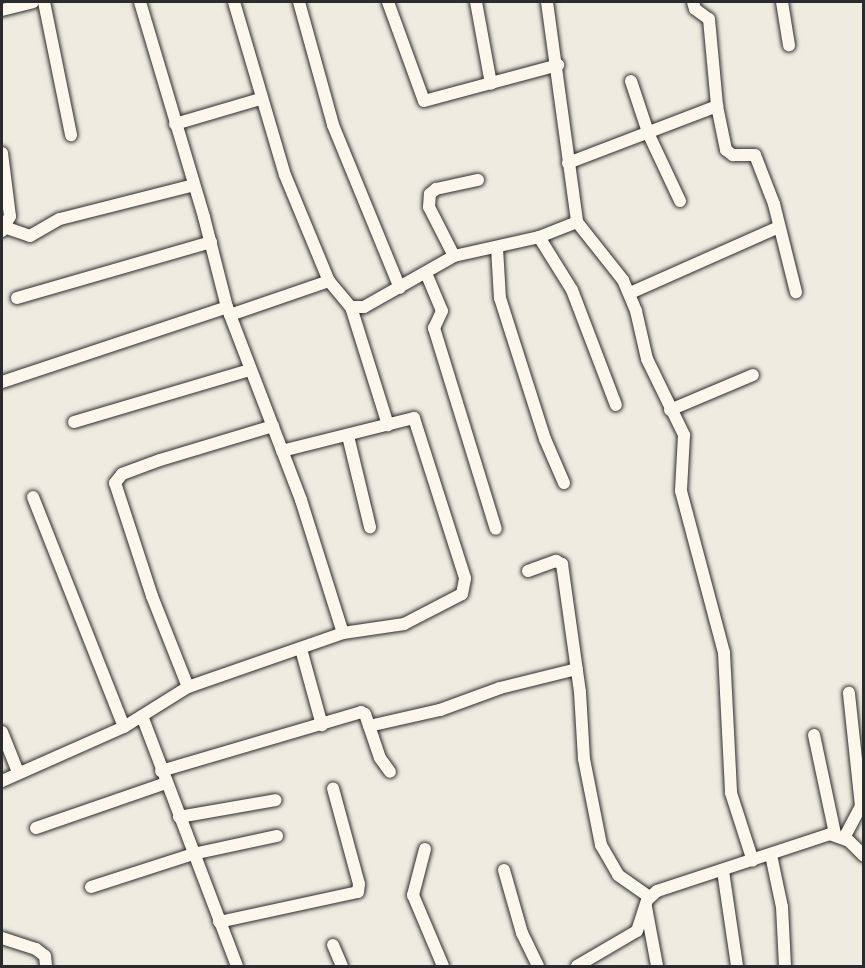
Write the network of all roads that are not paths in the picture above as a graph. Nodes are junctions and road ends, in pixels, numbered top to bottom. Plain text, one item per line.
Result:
1 (33, 2) edge
2 (44, 2) edge
3 (140, 2) edge
4 (234, 2) edge
5 (299, 2) edge
6 (388, 2) edge
7 (476, 2) edge
8 (547, 2) edge
9 (693, 2) edge
10 (782, 2) edge
11 (2, 10) edge
12 (789, 45) dead end
13 (558, 65) junction
14 (631, 81) dead end
15 (491, 84) junction
16 (260, 99) junction
17 (717, 106) junction
18 (175, 124) junction
19 (71, 135) dead end
20 (649, 135) junction
21 (2, 153) edge
22 (568, 164) junction
23 (478, 180) dead end
24 (194, 185) junction
25 (680, 201) dead end
26 (577, 222) junction
27 (779, 227) junction
28 (4, 229) edge
29 (539, 237) junction
30 (211, 242) junction
31 (497, 248) junction
32 (454, 256) junction
33 (426, 273) junction
34 (329, 281) junction
35 (400, 288) junction
36 (796, 292) dead end
37 (630, 293) junction
38 (17, 298) dead end
39 (351, 307) junction
40 (228, 311) junction
41 (250, 370) junction
42 (753, 375) dead end
43 (2, 382) edge
44 (616, 405) dead end
45 (670, 410) junction
46 (74, 422) dead end
47 (388, 425) junction
48 (273, 426) junction
49 (348, 436) junction
50 (282, 451) junction
51 (564, 483) dead end
52 (33, 497) dead end
53 (370, 527) dead end
54 (496, 529) dead end
55 (528, 571) dead end
56 (343, 633) junction
57 (301, 650) junction
58 (577, 669) junction
59 (188, 687) junction
60 (849, 693) dead end
61 (142, 716) junction
62 (322, 724) junction
63 (369, 726) junction
64 (124, 727) junction
65 (2, 732) edge
66 (814, 735) dead end
67 (18, 772) junction
68 (390, 772) dead end
69 (164, 777) junction
70 (2, 780) edge
71 (333, 788) dead end
72 (861, 788) edge
73 (276, 801) dead end
74 (179, 817) junction
75 (36, 828) dead end
76 (277, 836) dead end
77 (840, 836) junction
78 (425, 849) dead end
79 (193, 854) junction
80 (771, 855) junction
81 (864, 856) edge
82 (753, 861) junction
83 (504, 870) dead end
84 (723, 871) junction
85 (91, 887) dead end
86 (648, 901) junction
87 (219, 921) junction
88 (2, 938) edge
89 (333, 945) dead end
90 (46, 966) edge
91 (237, 966) edge
92 (342, 966) edge
93 (443, 966) edge
94 (538, 966) edge
95 (577, 966) edge
96 (657, 966) edge
97 (737, 966) edge
98 (785, 966) edge

1 - 11 street
2 - 19 street
3 - 18 street
4 - 16 street
5 - 35 street
6 - 15 street
7 - 15 street
8 - 13 street
9 - 17 street
10 - 12 street
13 - 15 street
13 - 22 street
14 - 20 street
16 - 18 street
16 - 34 street
17 - 20 street
17 - 27 street
18 - 24 street
20 - 22 street
20 - 25 street
21 - 28 street
22 - 26 street
23 - 32 street
24 - 28 street
24 - 30 street
26 - 29 street
26 - 37 street
27 - 36 street
27 - 37 street
29 - 31 street
29 - 44 street
30 - 38 street
30 - 40 street
31 - 32 street
31 - 51 street
32 - 33 street
33 - 35 street
33 - 54 street
34 - 39 street
34 - 40 street
35 - 39 street
37 - 45 street
39 - 47 street
40 - 41 street
40 - 43 street
41 - 46 street
41 - 48 street
42 - 45 street
45 - 82 street
47 - 49 street
47 - 56 street
48 - 50 street
48 - 59 street
49 - 50 street
49 - 53 street
50 - 56 street
52 - 64 street
55 - 58 street
56 - 57 street
57 - 59 street
57 - 62 street
58 - 63 street
58 - 86 street
59 - 61 street
60 - 72 street
61 - 64 street
61 - 69 street
62 - 63 street
62 - 69 street
63 - 68 street
64 - 67 street
65 - 67 street
66 - 77 street
67 - 70 street
69 - 74 street
69 - 75 street
71 - 87 street
72 - 77 street
73 - 74 street
74 - 79 street
76 - 79 street
77 - 80 street
77 - 81 street
78 - 93 street
79 - 85 street
79 - 87 street
80 - 82 street
80 - 98 street
82 - 84 street
83 - 94 street
84 - 86 street
84 - 97 street
86 - 95 street
86 - 96 street
87 - 91 street
88 - 90 street
89 - 92 street

